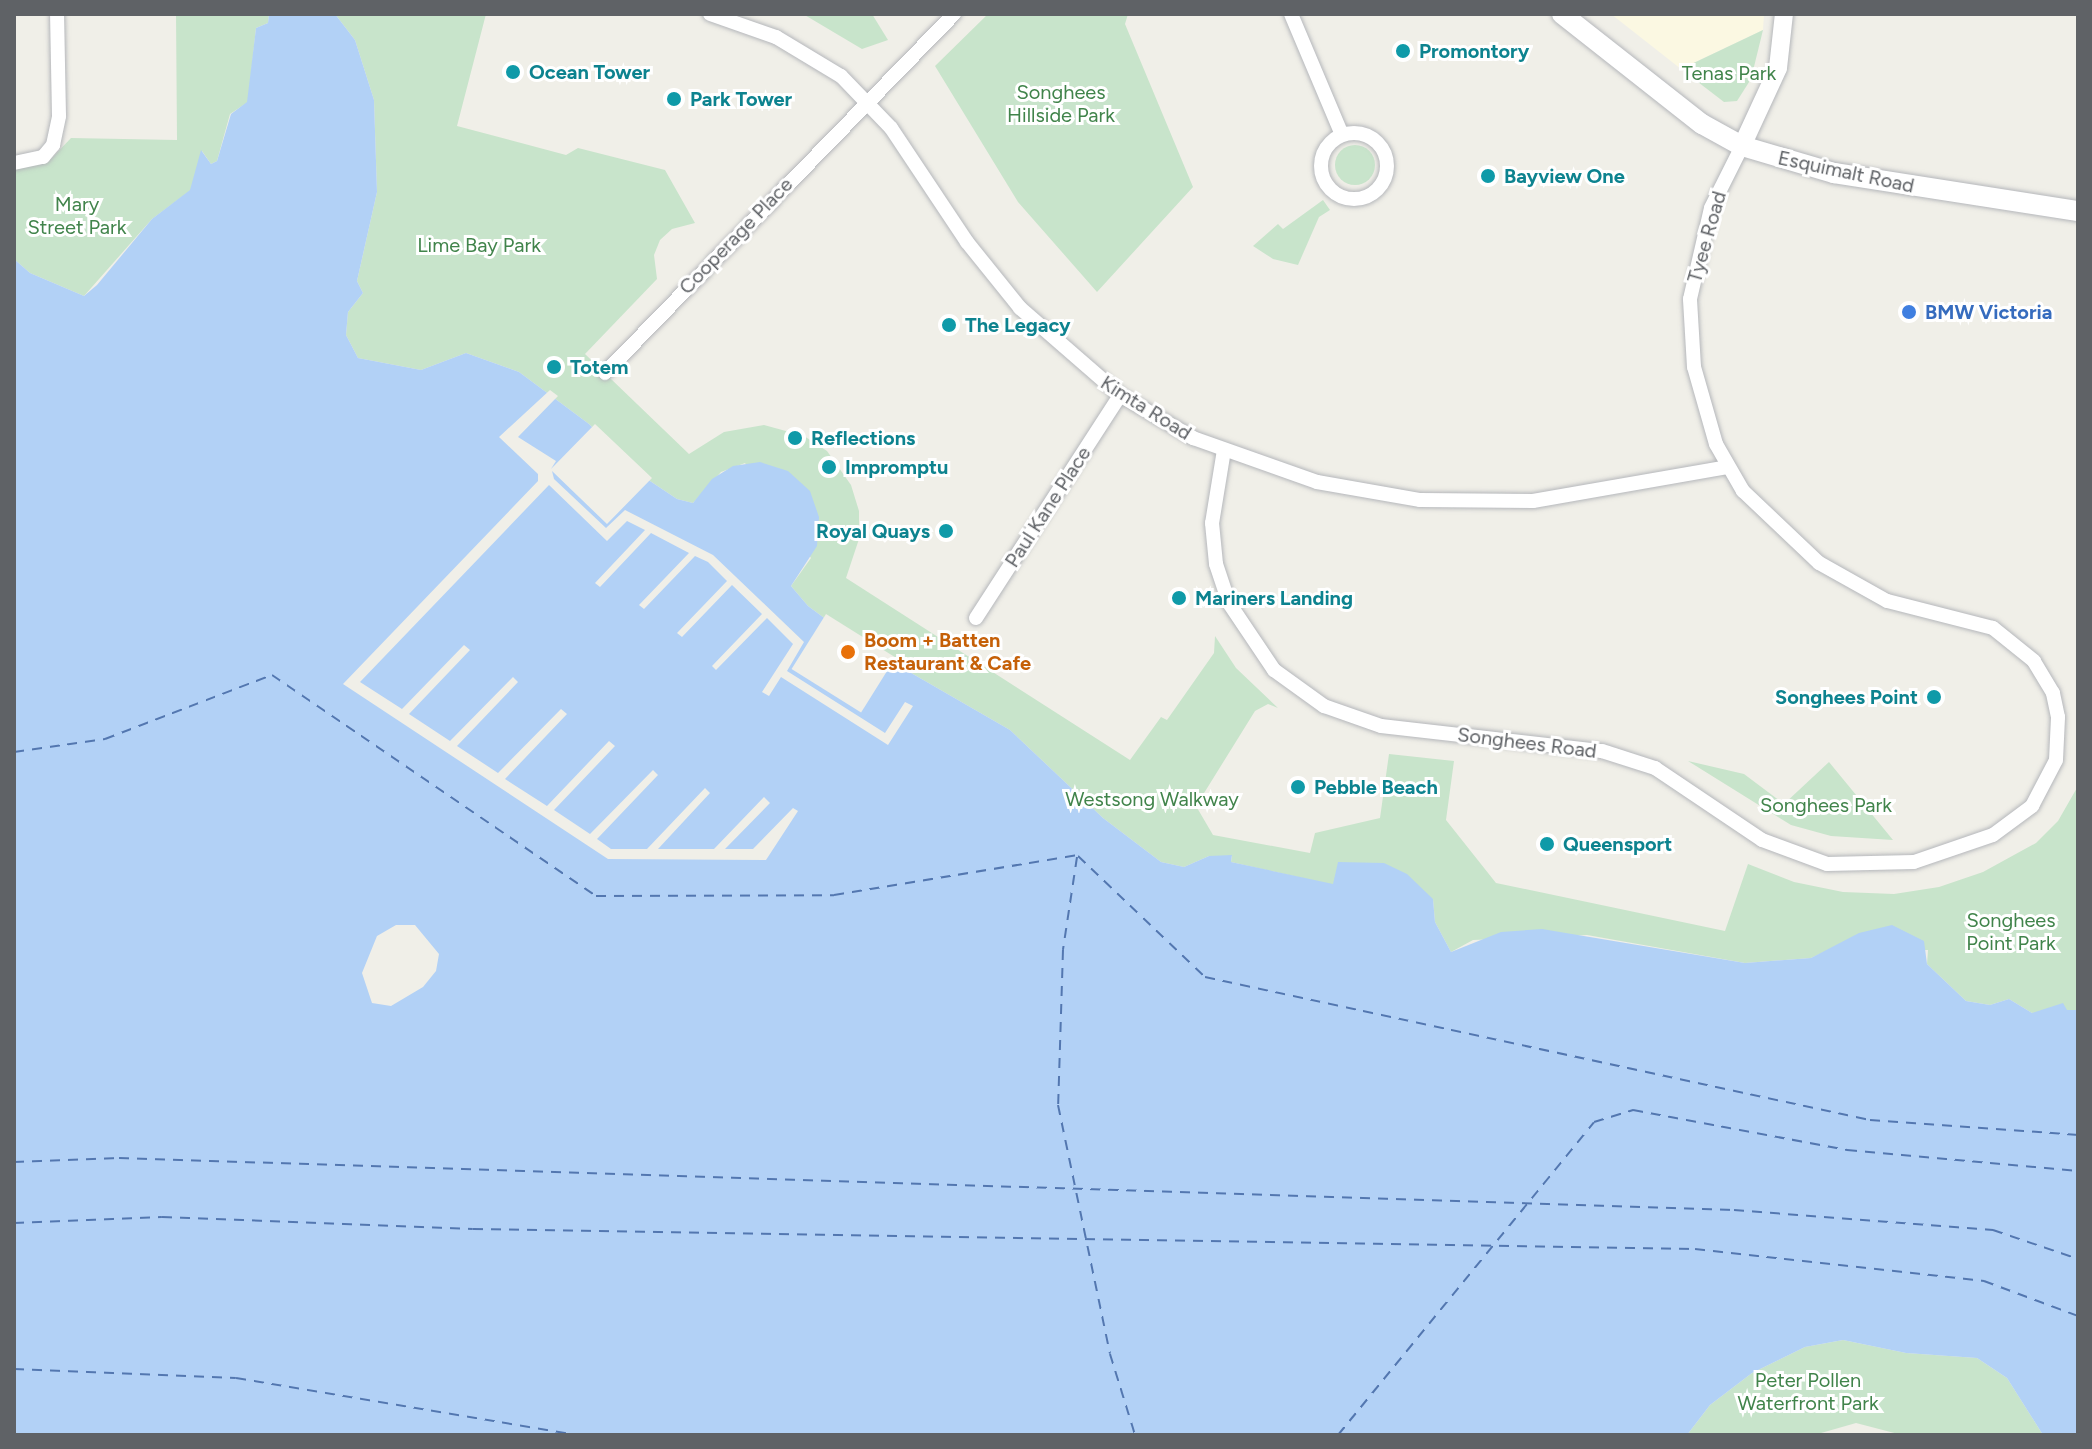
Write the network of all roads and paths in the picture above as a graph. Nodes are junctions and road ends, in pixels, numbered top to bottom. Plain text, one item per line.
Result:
1 (57, 14) edge
2 (710, 14) edge
3 (954, 14) edge
4 (1291, 14) edge
5 (1562, 14) edge
6 (1784, 14) edge
7 (867, 100) junction
8 (1342, 135) junction
9 (1742, 146) junction
10 (14, 163) edge
11 (2078, 211) edge
12 (605, 373) dead end
13 (1120, 395) junction
14 (1224, 450) junction
15 (1727, 467) junction
16 (976, 618) dead end

1 - 10 street
2 - 7 street, Kimta Road
3 - 7 street, Cooperage Place
4 - 8 street
5 - 9 main road, Esquimalt Road
6 - 9 street, Tyee Road
7 - 12 street, Cooperage Place
7 - 13 street, Kimta Road
8 - 8 street
9 - 11 main road, Esquimalt Road
9 - 15 street, Tyee Road
13 - 14 street, Kimta Road
13 - 16 street, Paul Kane Place
14 - 15 street, Kimta Road
14 - 15 street, Songhees Road

